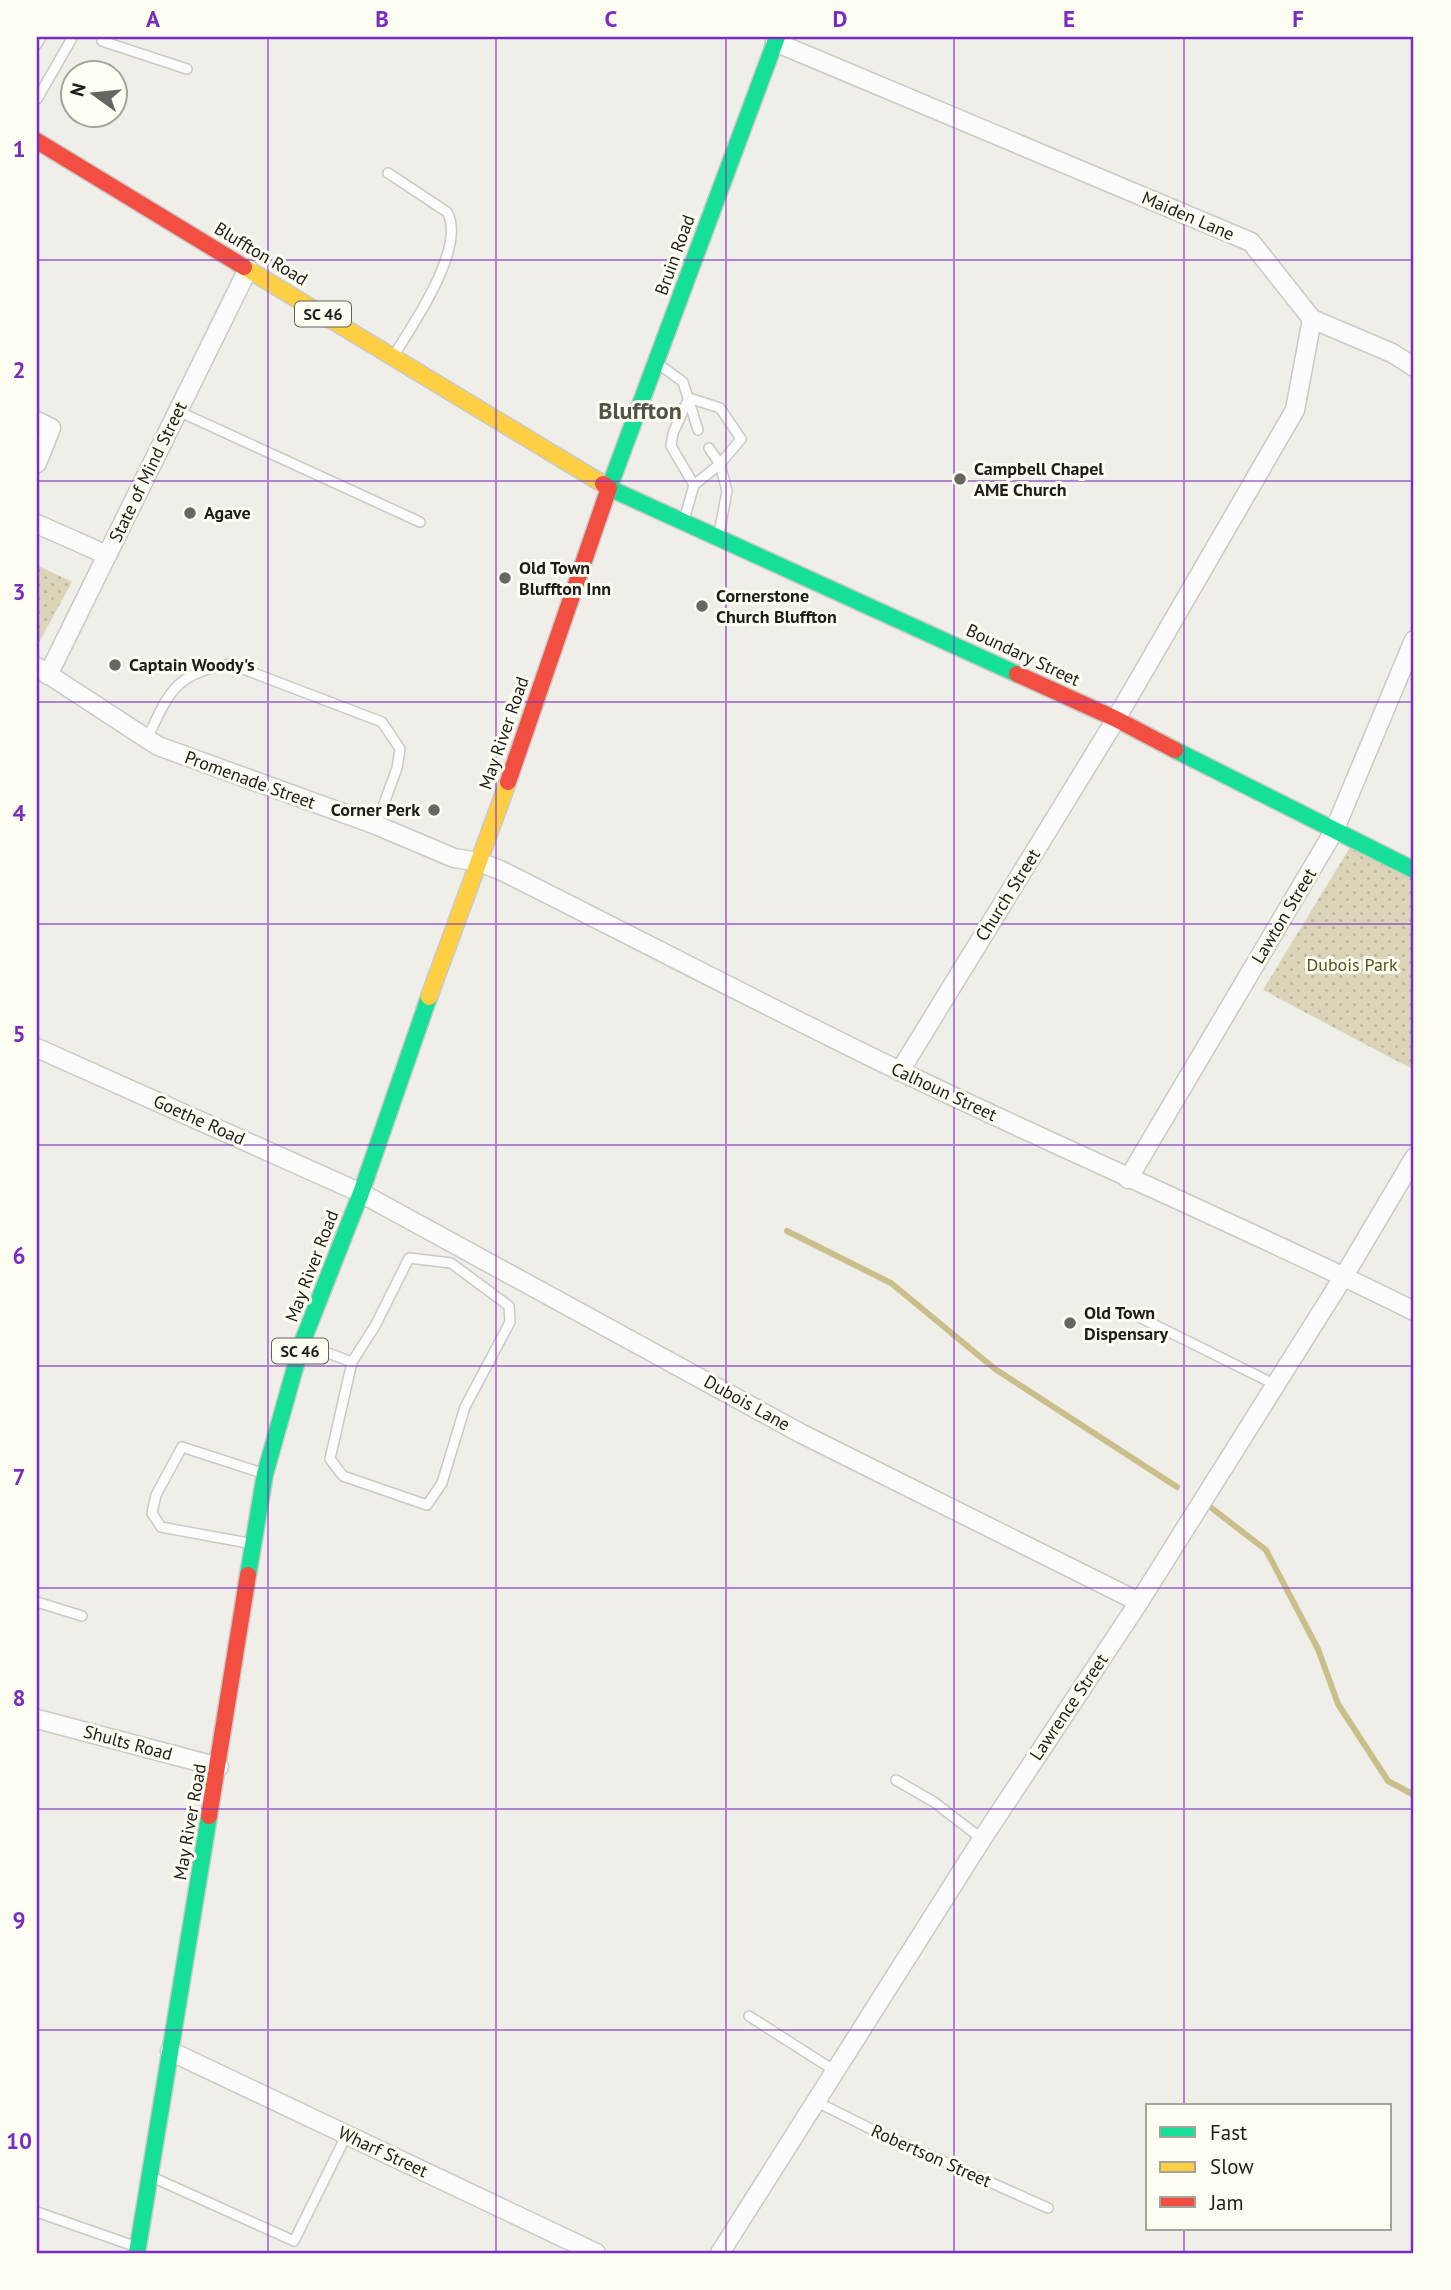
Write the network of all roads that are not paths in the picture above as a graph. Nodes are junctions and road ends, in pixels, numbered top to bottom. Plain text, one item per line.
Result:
1 (41, 37) edge
2 (71, 37) edge
3 (101, 38) edge
4 (776, 39) edge
5 (37, 44) edge
6 (187, 69) dead end
7 (37, 99) edge
8 (37, 141) edge
9 (388, 173) dead end
10 (248, 269) junction
11 (1312, 318) junction
12 (393, 357) junction
13 (656, 362) junction
14 (1414, 368) edge
15 (689, 398) junction
16 (178, 411) junction
17 (37, 421) edge
18 (698, 430) dead end
19 (709, 448) dead end
20 (37, 463) edge
21 (720, 464) junction
22 (694, 485) junction
23 (609, 488) junction
24 (421, 522) dead end
25 (683, 522) junction
26 (37, 524) edge
27 (718, 537) junction
28 (107, 555) junction
29 (1414, 640) edge
30 (42, 671) edge
31 (1116, 719) junction
32 (147, 739) junction
33 (376, 825) junction
34 (1334, 831) junction
35 (479, 862) junction
36 (1414, 870) edge
37 (37, 1048) edge
38 (900, 1071) junction
39 (1414, 1158) edge
40 (1128, 1179) junction
41 (361, 1193) junction
42 (1344, 1276) junction
43 (1414, 1311) edge
44 (1139, 1317) dead end
45 (302, 1343) junction
46 (352, 1363) junction
47 (1276, 1385) junction
48 (265, 1474) junction
49 (254, 1544) junction
50 (37, 1602) edge
51 (1139, 1602) junction
52 (82, 1616) dead end
53 (37, 1719) edge
54 (219, 1767) junction
55 (896, 1780) dead end
56 (982, 1839) junction
57 (749, 2015) dead end
58 (170, 2051) junction
59 (835, 2071) junction
60 (815, 2101) junction
61 (347, 2134) junction
62 (150, 2177) junction
63 (1048, 2208) dead end
64 (37, 2212) edge
65 (138, 2250) edge
66 (596, 2253) edge
67 (720, 2253) edge

1 - 5 lane
2 - 7 lane
3 - 6 lane
4 - 11 street, Maiden Lane
4 - 13 main road, Bruin Road
8 - 10 main road, Bluffton Road / SC 46
9 - 12 lane
10 - 12 main road, Bluffton Road / SC 46
10 - 16 street, State of Mind Street
11 - 14 street
11 - 31 street
12 - 23 main road, Bluffton Road / SC 46
13 - 15 lane
13 - 23 main road, Bruin Road
15 - 18 lane
15 - 21 lane
15 - 22 lane
16 - 24 lane
16 - 28 street, State of Mind Street
17 - 20 street
19 - 21 lane
21 - 22 lane
21 - 27 lane
22 - 25 lane
23 - 25 main road, Boundary Street
23 - 35 main road, May River Road / SC 46
25 - 27 main road, Boundary Street
26 - 28 street
27 - 31 main road, Boundary Street
28 - 30 street, State of Mind Street
29 - 34 street, Lawton Street
30 - 32 street, Promenade Street
31 - 34 main road, Boundary Street
31 - 38 street, Church Street
32 - 33 street, Promenade Street
32 - 33 lane
33 - 35 street, Promenade Street
34 - 36 main road, Boundary Street
34 - 40 street, Lawton Street
35 - 38 street, Calhoun Street
35 - 41 main road, May River Road / SC 46
37 - 41 street, Goethe Road
38 - 40 street, Calhoun Street
39 - 42 street, Lawrence Street
40 - 42 street, Calhoun Street
41 - 45 main road, May River Road / SC 46
41 - 51 street, Dubois Lane
42 - 43 street, Calhoun Street
42 - 47 street, Lawrence Street
44 - 47 lane
45 - 46 lane
45 - 48 main road, May River Road / SC 46
46 - 46 lane
47 - 51 street, Lawrence Street
48 - 49 main road, May River Road / SC 46
48 - 49 lane
49 - 54 main road, May River Road / SC 46
50 - 52 lane
51 - 56 street, Lawrence Street
53 - 54 street, Shults Road
54 - 58 main road, May River Road / SC 46
55 - 56 lane
56 - 59 street, Lawrence Street
57 - 59 lane
58 - 61 street, Wharf Street
58 - 62 main road, May River Road / SC 46
59 - 60 street, Lawrence Street
60 - 63 lane, Robertson Street
60 - 67 street, Lawrence Street
61 - 62 lane
61 - 66 street, Wharf Street
62 - 65 main road, May River Road / SC 46
64 - 65 lane

